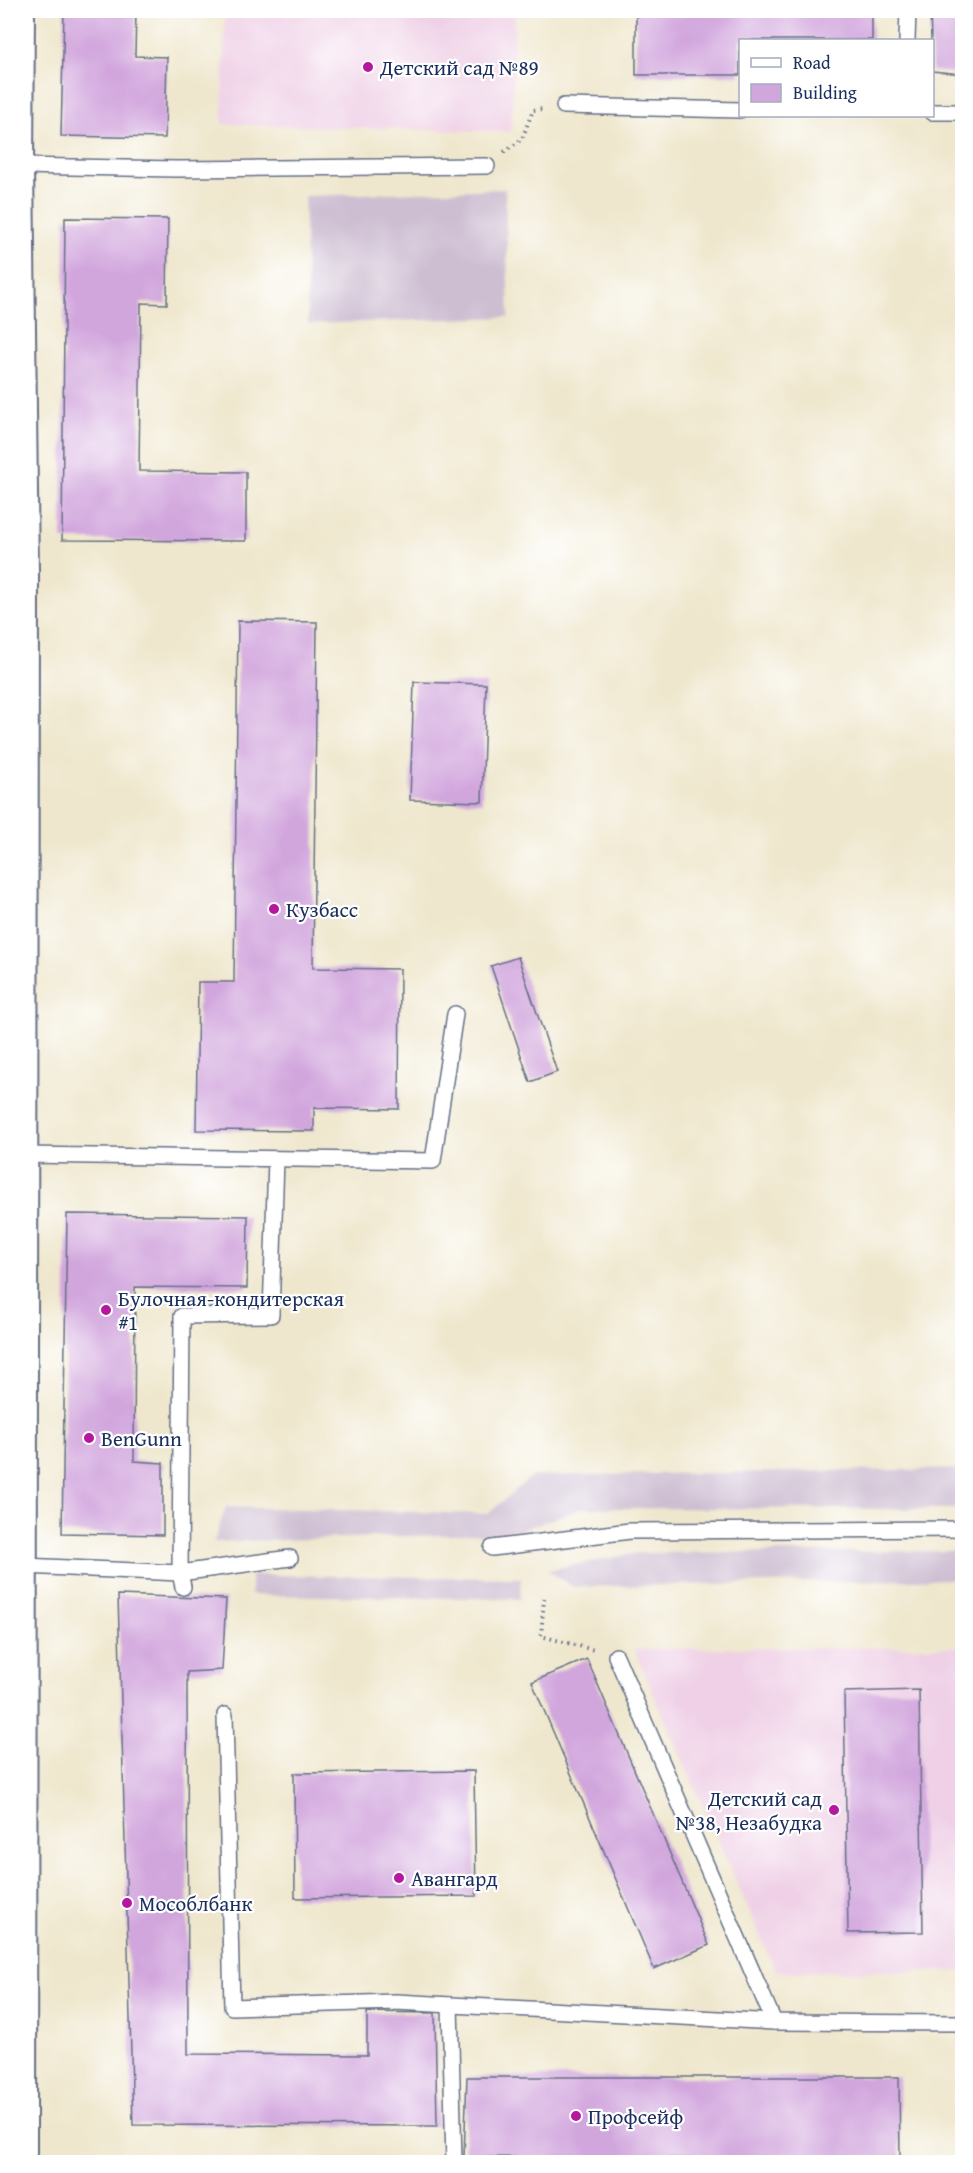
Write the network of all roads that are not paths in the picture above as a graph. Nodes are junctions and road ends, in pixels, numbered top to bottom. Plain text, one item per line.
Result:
1 (20, 10) edge
2 (908, 10) edge
3 (908, 39) edge
4 (564, 106) road end
5 (739, 110) edge
6 (934, 112) edge
7 (963, 112) edge
8 (19, 166) junction
9 (487, 166) road end
10 (455, 1014) dead end
11 (24, 1155) junction
12 (276, 1159) junction
13 (963, 1529) edge
14 (492, 1548) dead end
15 (290, 1558) dead end
16 (24, 1566) junction
17 (182, 1580) junction
18 (616, 1656) road end
19 (225, 1715) dead end
20 (450, 2005) junction
21 (774, 2022) junction
22 (963, 2023) edge
23 (22, 2163) edge
24 (454, 2163) edge

1 - 8 street
2 - 3 lane
4 - 5 lane
6 - 7 lane
8 - 9 lane
8 - 11 street
10 - 12 lane
11 - 12 lane
11 - 16 street
12 - 17 lane
13 - 14 lane
15 - 17 lane
16 - 17 lane
16 - 23 street
18 - 21 lane
19 - 20 lane
20 - 21 lane
20 - 24 lane
21 - 22 lane

